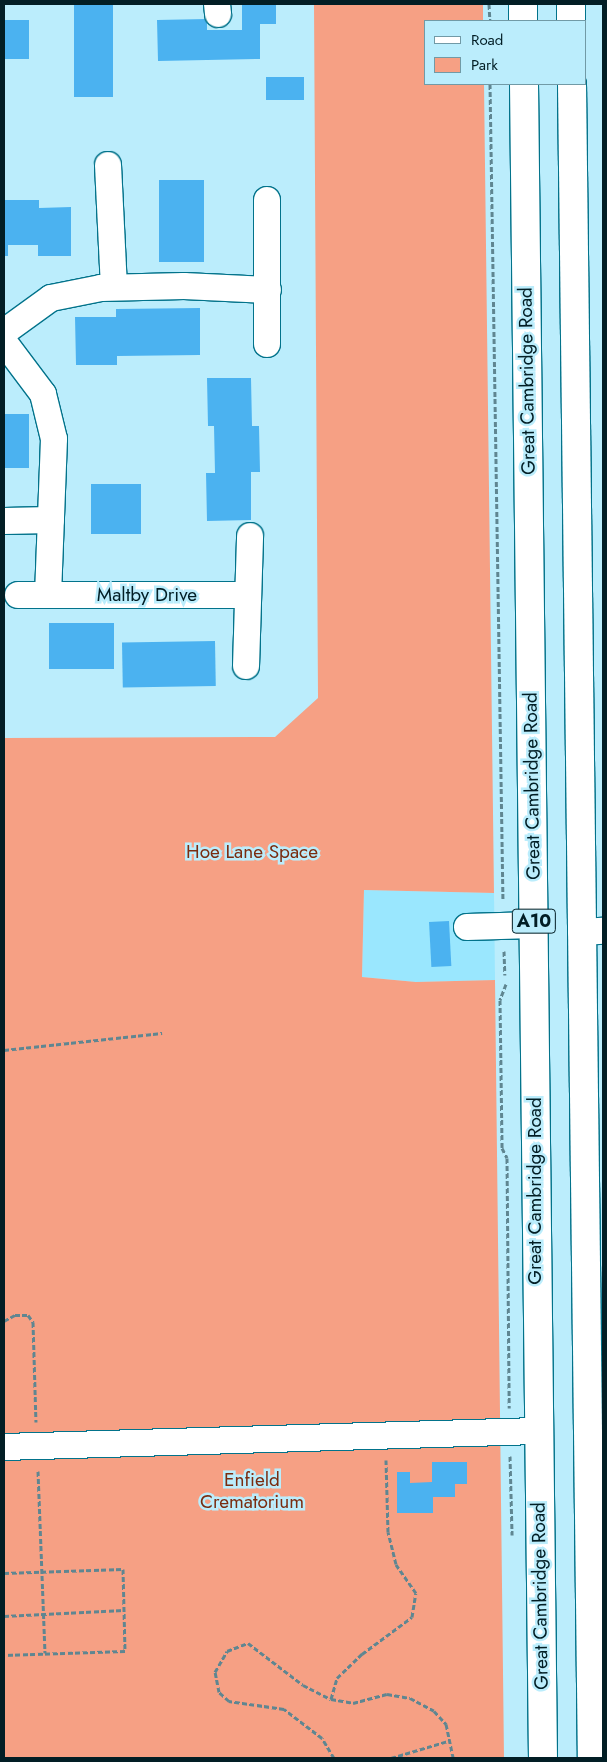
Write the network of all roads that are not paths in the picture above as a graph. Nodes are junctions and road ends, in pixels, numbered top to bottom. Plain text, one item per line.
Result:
1 (523, 4) edge
2 (571, 4) edge
3 (523, 20) edge
4 (571, 20) edge
5 (524, 85) edge
6 (572, 85) edge
7 (108, 165) dead end
8 (267, 200) dead end
9 (114, 287) junction
10 (268, 290) junction
11 (4, 332) edge
12 (4, 342) edge
13 (267, 344) dead end
14 (51, 520) junction
15 (4, 521) edge
16 (250, 536) dead end
17 (48, 594) junction
18 (18, 595) dead end
19 (246, 595) junction
20 (246, 666) dead end
21 (534, 925) junction
22 (467, 927) dead end
23 (592, 931) edge
24 (537, 1431) junction
25 (596, 1432) edge
26 (4, 1447) edge
27 (543, 1758) edge
28 (592, 1758) edge

1 - 3 highway
2 - 4 highway
5 - 21 highway, Great Cambridge Road / A10
6 - 23 highway, A10
7 - 9 street
8 - 10 street
9 - 10 street
9 - 11 street
10 - 13 street
12 - 14 street
14 - 15 street
14 - 17 street
16 - 19 street
17 - 18 street, Maltby Drive
17 - 19 street, Maltby Drive
19 - 20 street
21 - 22 street
21 - 24 highway, Great Cambridge Road / A10
23 - 25 highway, A10
24 - 26 street
24 - 27 highway, Great Cambridge Road / A10
25 - 28 highway, A10

